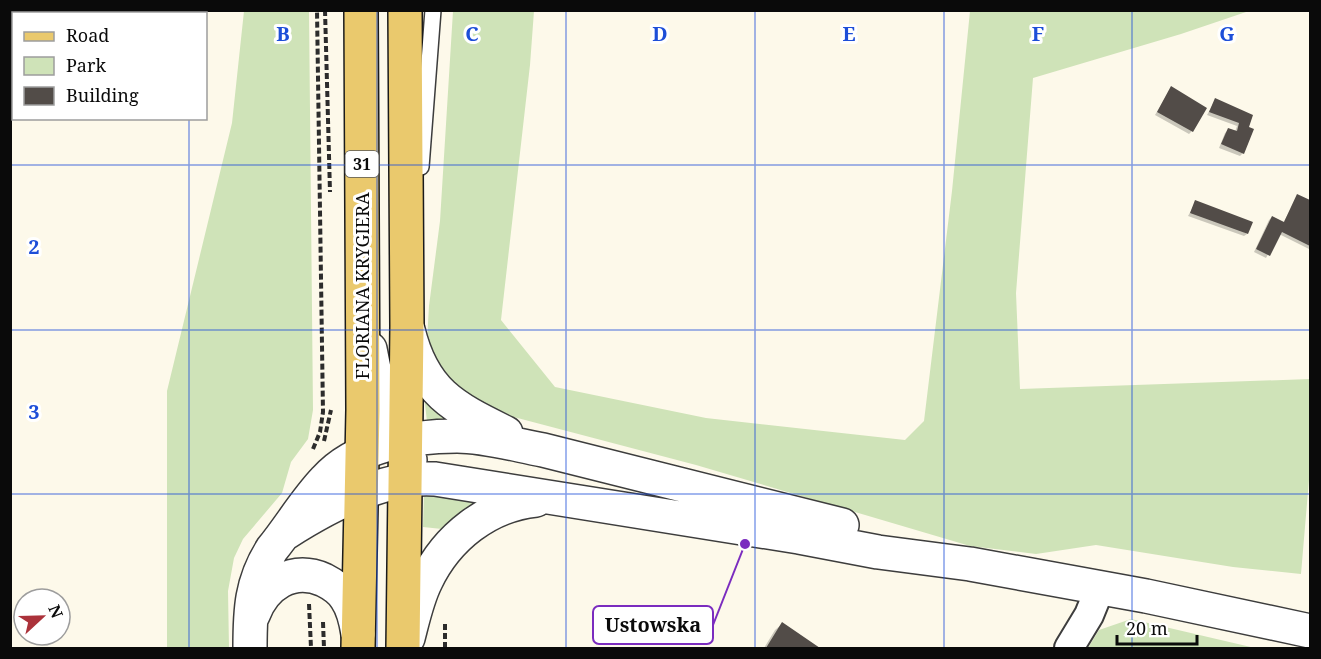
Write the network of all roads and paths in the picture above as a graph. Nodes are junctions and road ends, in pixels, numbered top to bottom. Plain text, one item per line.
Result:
1 (317, 10) edge
2 (325, 10) edge
3 (361, 10) edge
4 (405, 10) edge
5 (433, 10) edge
6 (330, 198) dead end
7 (407, 314) junction
8 (364, 318) junction
9 (331, 400) dead end
10 (323, 445) dead end
11 (543, 450) junction
12 (312, 452) dead end
13 (363, 454) junction
14 (410, 460) junction
15 (362, 494) junction
16 (554, 499) junction
17 (284, 534) junction
18 (970, 564) junction
19 (1100, 588) junction
20 (309, 601) dead end
21 (1311, 632) edge
22 (250, 635) edge
23 (358, 641) edge
24 (312, 648) edge
25 (404, 648) edge
26 (1070, 648) edge

1 - 12 path
2 - 6 path
3 - 8 main road, FLORIANA KRYGIERA / 31
4 - 7 main road
5 - 7 lane
7 - 11 street
7 - 14 main road
8 - 13 main road, FLORIANA KRYGIERA / 31
8 - 14 street
9 - 10 path
11 - 14 street
11 - 18 street
13 - 14 street
13 - 15 main road, FLORIANA KRYGIERA / 31
13 - 17 street
14 - 15 street
14 - 16 street
14 - 25 main road
15 - 17 street
15 - 23 main road, FLORIANA KRYGIERA / 31
16 - 18 street
16 - 25 street
17 - 22 street
18 - 19 street
19 - 21 street
19 - 26 street
20 - 24 path
22 - 23 street

